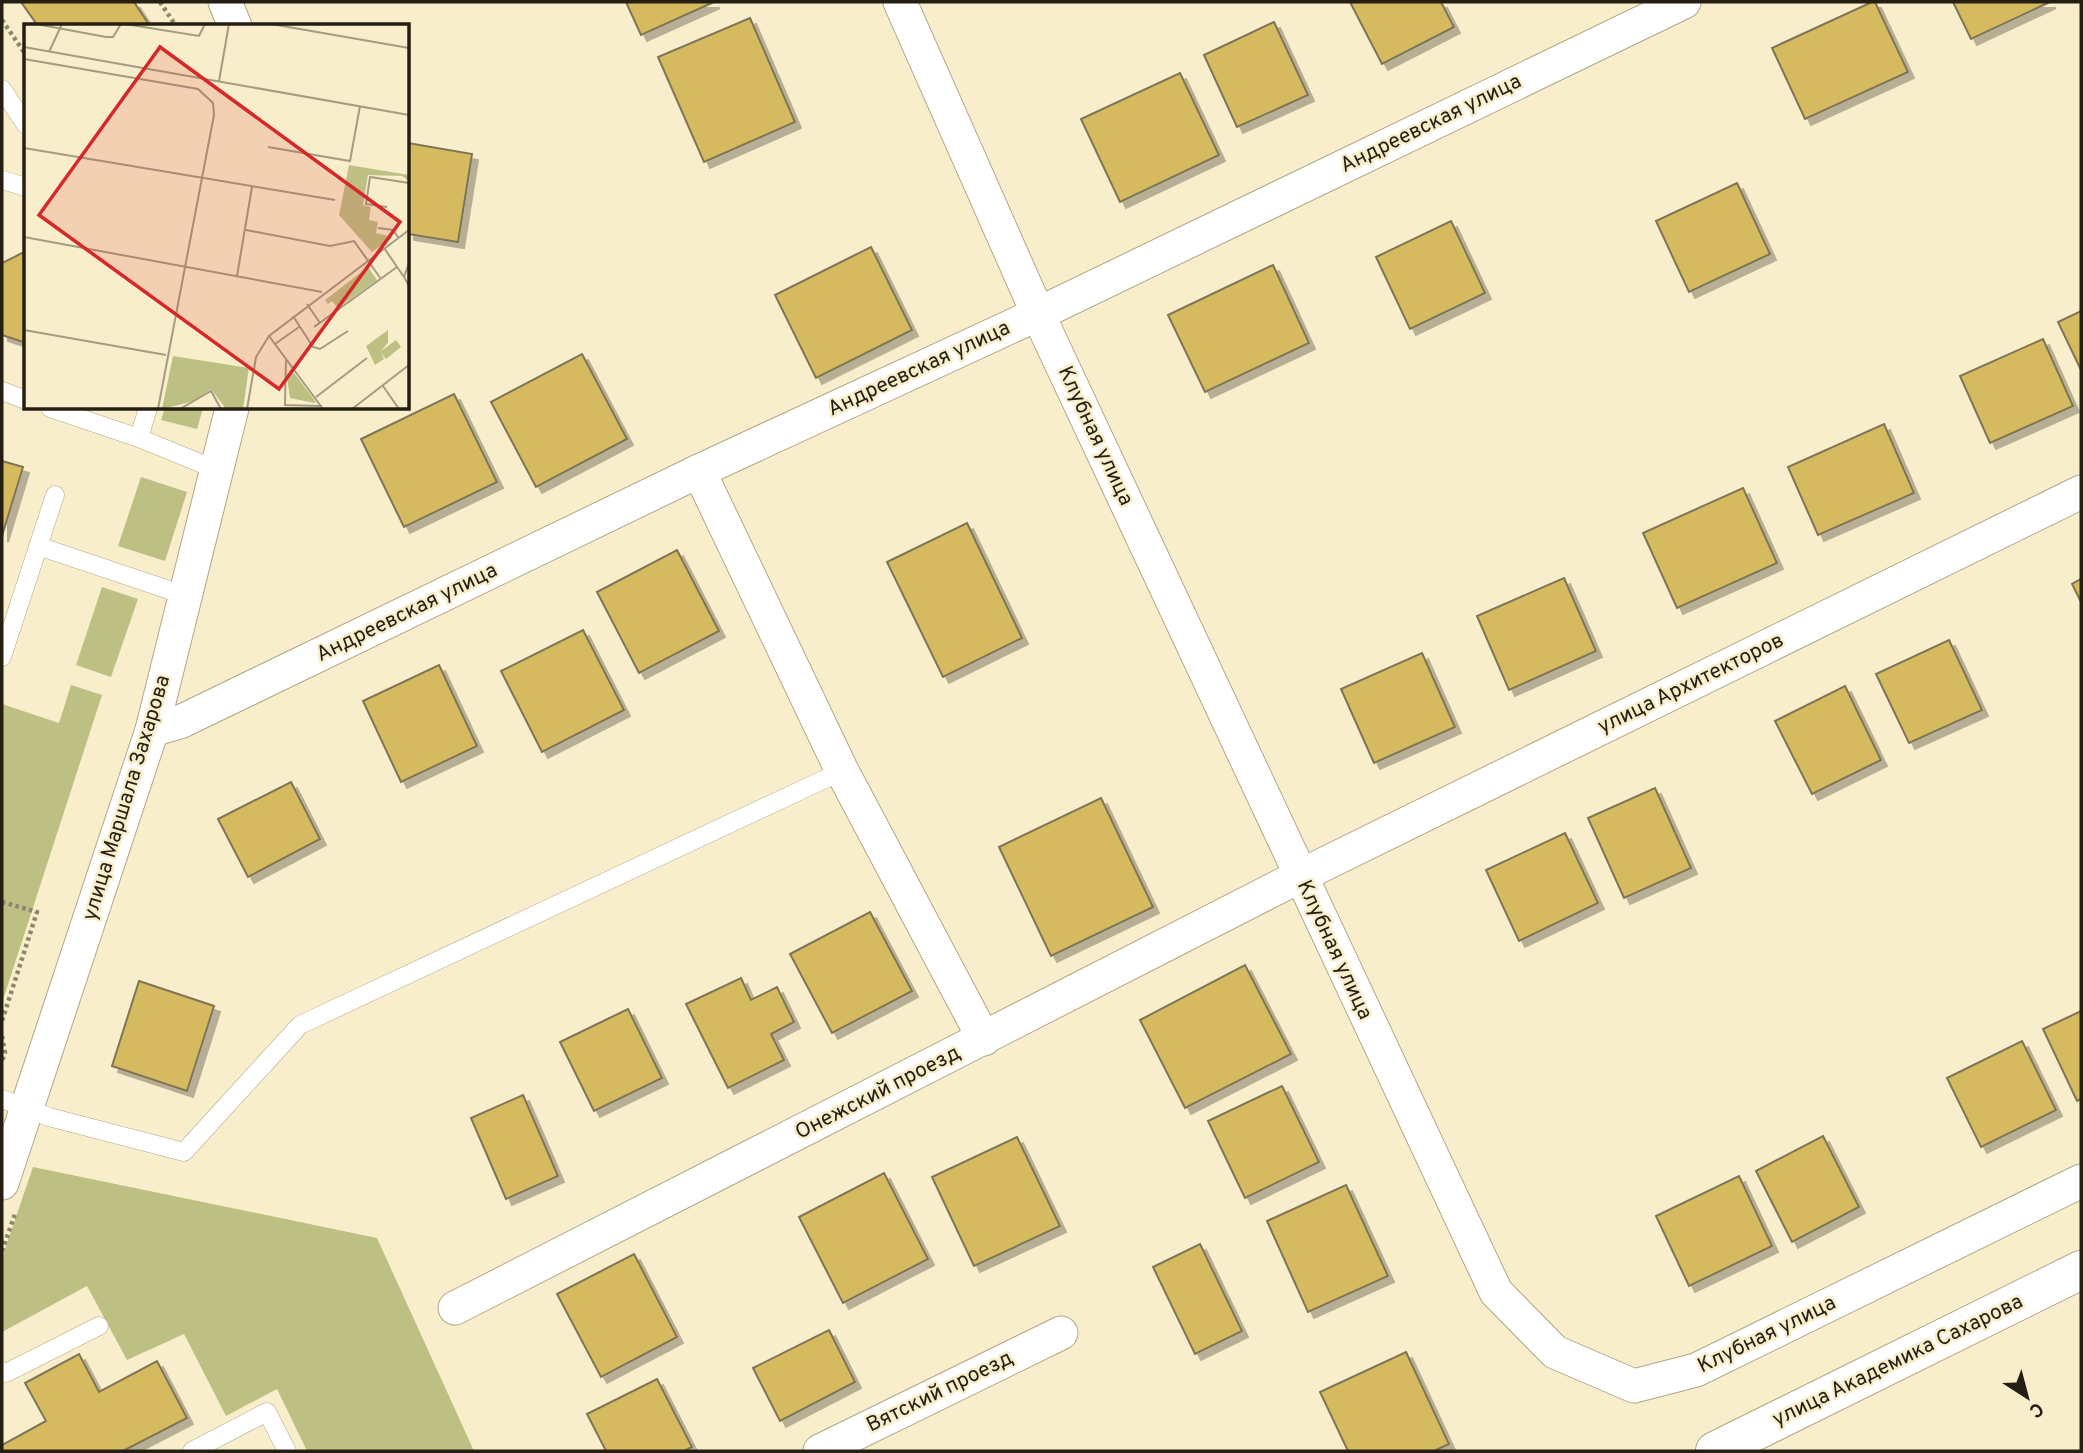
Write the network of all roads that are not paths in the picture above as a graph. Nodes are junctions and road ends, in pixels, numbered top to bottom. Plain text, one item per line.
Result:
1 (225, 2) edge
2 (900, 2) edge
3 (1684, 2) edge
4 (234, 24) edge
5 (2, 89) edge
6 (24, 122) edge
7 (2, 180) edge
8 (24, 186) edge
9 (1038, 314) junction
10 (2, 391) edge
11 (24, 399) edge
12 (56, 410) edge
13 (147, 410) edge
14 (231, 410) edge
15 (139, 438) junction
16 (216, 470) junction
17 (699, 471) junction
18 (2081, 492) edge
19 (55, 495) dead end
20 (38, 546) junction
21 (187, 596) junction
22 (2, 657) edge
23 (152, 730) junction
24 (842, 771) junction
25 (1300, 876) junction
26 (985, 1039) junction
27 (14, 1104) edge
28 (2081, 1181) edge
29 (2, 1183) edge
30 (2081, 1270) edge
31 (455, 1308) dead end
32 (99, 1326) dead end
33 (1060, 1333) dead end
34 (2, 1371) edge
35 (192, 1451) edge
36 (287, 1451) edge
37 (820, 1451) edge
38 (1715, 1451) edge

1 - 4 street
2 - 9 street, Клубная улица
3 - 9 street, Андреевская улица
5 - 6 lane
7 - 8 lane
9 - 17 street, Андреевская улица
9 - 25 street, Клубная улица
10 - 11 lane
12 - 15 lane
13 - 15 lane
14 - 16 street, улица Маршала Захарова
15 - 16 lane
16 - 21 street, улица Маршала Захарова
17 - 23 street, Андреевская улица
17 - 24 street
18 - 25 street, улица Архитекторов
19 - 20 lane
20 - 21 lane
20 - 22 lane
21 - 23 street, улица Маршала Захарова
23 - 27 street, улица Маршала Захарова
24 - 26 street
24 - 27 lane
25 - 26 street, Онежский проезд
25 - 28 street, Клубная улица
26 - 31 street, Онежский проезд
27 - 29 street, улица Маршала Захарова
30 - 38 street, улица Академика Сахарова
32 - 34 lane
33 - 37 street, Вятский проезд
35 - 36 lane

